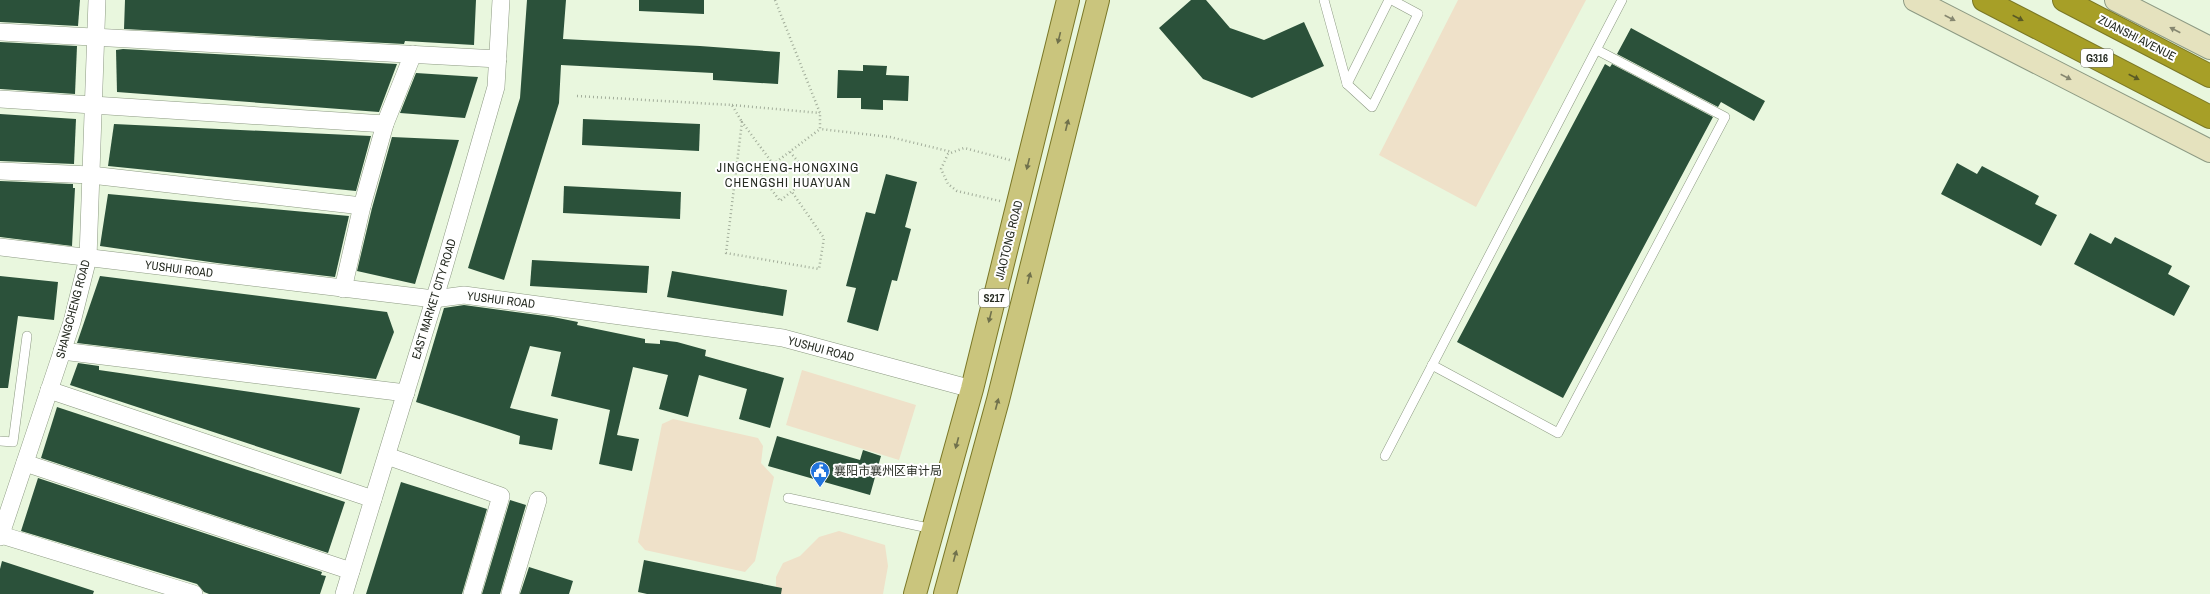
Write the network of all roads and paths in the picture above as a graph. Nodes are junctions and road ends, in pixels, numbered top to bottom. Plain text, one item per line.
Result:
1 (97, 0) edge
2 (501, 0) edge
3 (775, 0) edge
4 (1068, 0) edge
5 (1098, 0) edge
6 (1324, 0) edge
7 (1389, 0) edge
8 (1392, 0) edge
9 (1622, 0) edge
10 (1915, 0) edge
11 (1984, 0) edge
12 (2064, 0) edge
13 (2118, 1) edge
14 (2108, 23) junction
15 (0, 32) edge
16 (96, 37) junction
17 (2210, 48) edge
18 (1597, 50) junction
19 (413, 54) junction
20 (498, 59) junction
21 (2210, 76) edge
22 (1347, 84) junction
23 (577, 96) dead end
24 (0, 99) edge
25 (93, 105) junction
26 (732, 106) junction
27 (820, 113) junction
28 (2206, 114) edge
29 (742, 122) junction
30 (385, 124) junction
31 (820, 129) junction
32 (2188, 140) junction
33 (2210, 151) edge
34 (790, 152) junction
35 (952, 152) junction
36 (773, 164) junction
37 (1027, 165) junction
38 (0, 171) edge
39 (91, 175) junction
40 (792, 192) junction
41 (1018, 205) junction
42 (362, 206) junction
43 (0, 247) edge
44 (88, 258) junction
45 (343, 289) junction
46 (434, 299) junction
47 (27, 336) dead end
48 (62, 351) junction
49 (1432, 365) junction
50 (972, 389) junction
51 (49, 390) junction
52 (406, 393) junction
53 (0, 441) edge
54 (386, 456) junction
55 (1385, 456) dead end
56 (25, 463) junction
57 (788, 498) dead end
58 (373, 499) junction
59 (538, 500) dead end
60 (933, 529) junction
61 (0, 536) edge
62 (351, 571) junction
63 (194, 594) edge
64 (344, 594) edge
65 (472, 594) edge
66 (510, 594) edge
67 (915, 594) edge
68 (945, 594) edge

1 - 16 street, SHANGCHENG ROAD
2 - 20 street, EAST MARKET CITY ROAD
3 - 27 path
4 -> 37 main road, JIAOTONG ROAD / S217
68 -> 5 main road, S217
6 - 22 lane
7 - 22 lane
8 - 22 lane
9 - 18 lane
10 -> 32 street
11 -> 28 highway, G316
12 - 14 highway, ZUANSHI AVENUE
13 - 14 street
17 -> 13 street
14 - 21 highway, ZUANSHI AVENUE
15 - 16 street
16 - 19 street
16 - 25 street, SHANGCHENG ROAD
18 - 49 lane
18 - 49 lane
19 - 20 street
19 - 30 street
20 - 46 street, EAST MARKET CITY ROAD
23 - 26 path
24 - 25 street
25 - 30 street
25 - 39 street, SHANGCHENG ROAD
26 - 27 path
26 - 29 path
27 - 31 path
28 - 32 street
29 - 36 path
29 - 40 path
30 - 42 street
31 - 34 path
31 - 35 path
32 - 33 street
34 - 36 path
34 - 40 path
35 - 37 path
35 - 41 path
36 - 40 path
37 - 41 main road, JIAOTONG ROAD / S217
38 - 39 street
39 - 42 street
39 - 44 street, SHANGCHENG ROAD
41 -> 50 main road, JIAOTONG ROAD / S217
42 - 45 street
43 - 44 street, YUSHUI ROAD
44 - 45 street, YUSHUI ROAD
44 - 48 street, SHANGCHENG ROAD
45 - 46 street, YUSHUI ROAD
46 - 50 street, YUSHUI ROAD
46 - 52 street, EAST MARKET CITY ROAD
47 - 53 lane
48 - 51 street, SHANGCHENG ROAD
48 - 52 street
49 - 55 lane
50 -> 60 main road, JIAOTONG ROAD / S217
51 - 56 street, SHANGCHENG ROAD
51 - 58 street
52 - 54 street, EAST MARKET CITY ROAD
54 - 58 street, EAST MARKET CITY ROAD
54 - 65 street
56 - 61 street, SHANGCHENG ROAD
56 - 62 street
57 - 60 lane
58 - 62 street, EAST MARKET CITY ROAD
59 - 66 street
60 - 67 main road, JIAOTONG ROAD / S217
61 - 63 street
62 - 64 street, EAST MARKET CITY ROAD

